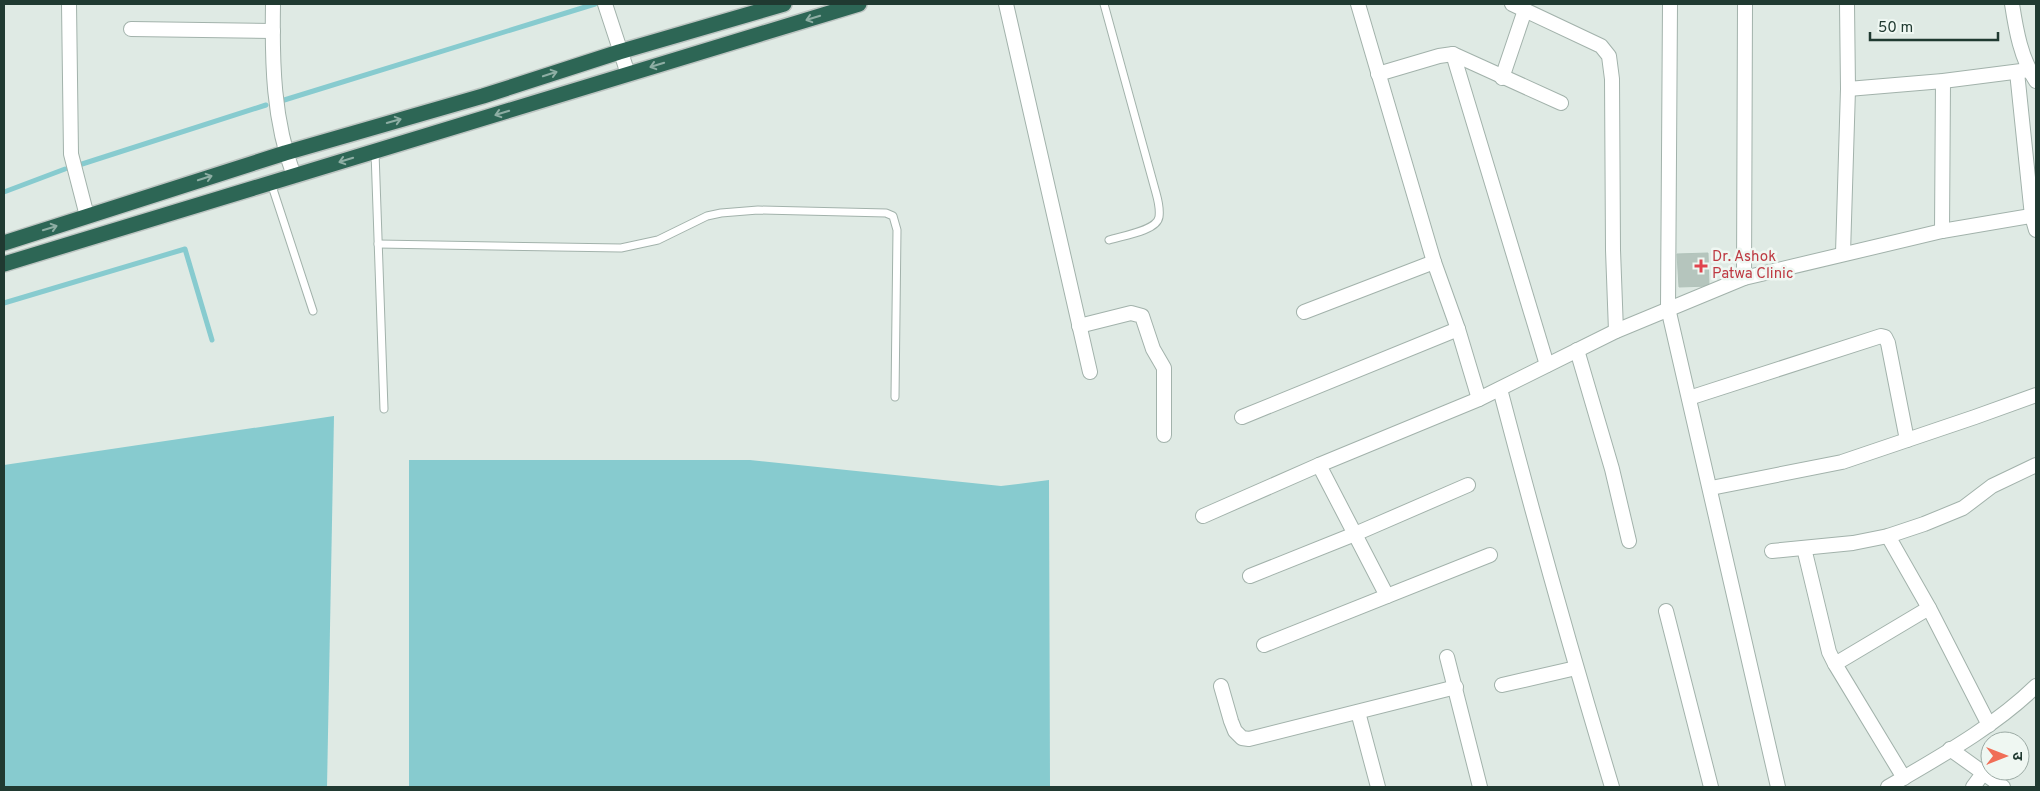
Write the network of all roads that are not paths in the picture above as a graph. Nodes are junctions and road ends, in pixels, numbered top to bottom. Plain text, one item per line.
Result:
1 (69, 4) edge
2 (273, 4) edge
3 (605, 4) edge
4 (784, 4) edge
5 (859, 4) edge
6 (1006, 4) edge
7 (1104, 4) edge
8 (1358, 4) edge
9 (1512, 4) edge
10 (1670, 4) edge
11 (1746, 4) edge
12 (1847, 4) edge
13 (2012, 4) edge
14 (1525, 10) junction
15 (131, 29) dead end
16 (273, 31) junction
17 (619, 52) junction
18 (1453, 54) junction
19 (628, 74) junction
20 (1378, 74) junction
21 (2027, 74) edge
22 (1502, 78) junction
23 (1943, 81) junction
24 (1848, 90) junction
25 (1561, 103) dead end
26 (375, 152) junction
27 (285, 153) junction
28 (294, 176) junction
29 (271, 183) junction
30 (87, 216) junction
31 (2034, 216) edge
32 (2036, 230) edge
33 (1942, 231) junction
34 (1109, 240) dead end
35 (4, 242) edge
36 (378, 244) junction
37 (1843, 253) junction
38 (1434, 262) junction
39 (4, 264) edge
40 (1744, 278) junction
41 (1668, 308) junction
42 (313, 311) dead end
43 (1304, 312) dead end
44 (1079, 326) junction
45 (1458, 329) junction
46 (1616, 331) junction
47 (1577, 350) junction
48 (1547, 365) junction
49 (1090, 372) dead end
50 (1500, 389) junction
51 (2036, 395) edge
52 (895, 397) dead end
53 (1689, 398) junction
54 (1479, 399) junction
55 (384, 409) dead end
56 (1242, 417) dead end
57 (1164, 435) dead end
58 (1907, 440) junction
59 (1319, 465) junction
60 (2036, 466) edge
61 (1468, 485) dead end
62 (1711, 488) junction
63 (1203, 516) dead end
64 (1355, 534) junction
65 (1888, 536) junction
66 (1629, 541) dead end
67 (1804, 548) junction
68 (1772, 551) dead end
69 (1490, 555) dead end
70 (1250, 576) dead end
71 (1387, 596) junction
72 (1929, 608) junction
73 (1666, 611) dead end
74 (1264, 645) dead end
75 (1447, 657) dead end
76 (1835, 664) junction
77 (1576, 668) junction
78 (1502, 685) dead end
79 (1221, 686) dead end
80 (2036, 686) edge
81 (1456, 687) junction
82 (1358, 712) junction
83 (1989, 725) junction
84 (1950, 749) junction
85 (1980, 769) edge
86 (1904, 778) junction
87 (1378, 787) edge
88 (1480, 787) edge
89 (1612, 787) edge
90 (1711, 787) edge
91 (1778, 787) edge
92 (1888, 787) edge

1 - 30 street
2 - 16 street
3 - 17 street
4 - 17 highway
5 -> 19 highway
6 - 44 street
7 - 34 lane
8 - 20 street
9 - 14 street
10 - 41 street
11 - 40 street
12 - 24 street
13 - 21 street
14 - 22 street
14 - 46 street
15 - 16 street
16 - 27 street
17 - 19 street
27 -> 17 highway
18 - 20 street
18 - 22 street
18 - 48 street
19 -> 26 highway
20 - 38 street
21 - 23 street
21 - 31 street
22 - 25 street
23 - 24 street
23 - 33 street
24 - 37 street
26 -> 28 highway
26 - 36 lane
27 - 28 street
30 -> 27 highway
28 - 29 highway
29 - 39 highway
29 - 42 lane
35 -> 30 highway
31 - 32 street
31 - 33 street
33 - 37 street
36 - 52 lane
36 - 55 lane
37 - 40 street
38 - 43 street
38 - 45 street
40 - 41 street
41 - 46 street
41 - 53 street
44 - 49 street
44 - 57 street
45 - 54 street
45 - 56 street
46 - 47 street
47 - 48 street
47 - 66 street
48 - 50 street
50 - 54 street
50 - 77 street
51 - 58 street
53 - 58 street
53 - 62 street
54 - 59 street
58 - 62 street
59 - 63 street
59 - 64 street
60 - 65 street
61 - 64 street
62 - 91 street
64 - 70 street
64 - 71 street
65 - 67 street
65 - 72 street
67 - 68 street
67 - 76 street
69 - 71 street
71 - 74 street
72 - 76 street
72 - 83 street
73 - 90 street
75 - 81 street
76 - 86 street
77 - 78 street
77 - 89 street
79 - 82 street
80 - 83 street
81 - 82 street
81 - 88 street
82 - 87 street
83 - 84 street
84 - 85 street
84 - 86 street
86 - 92 street

